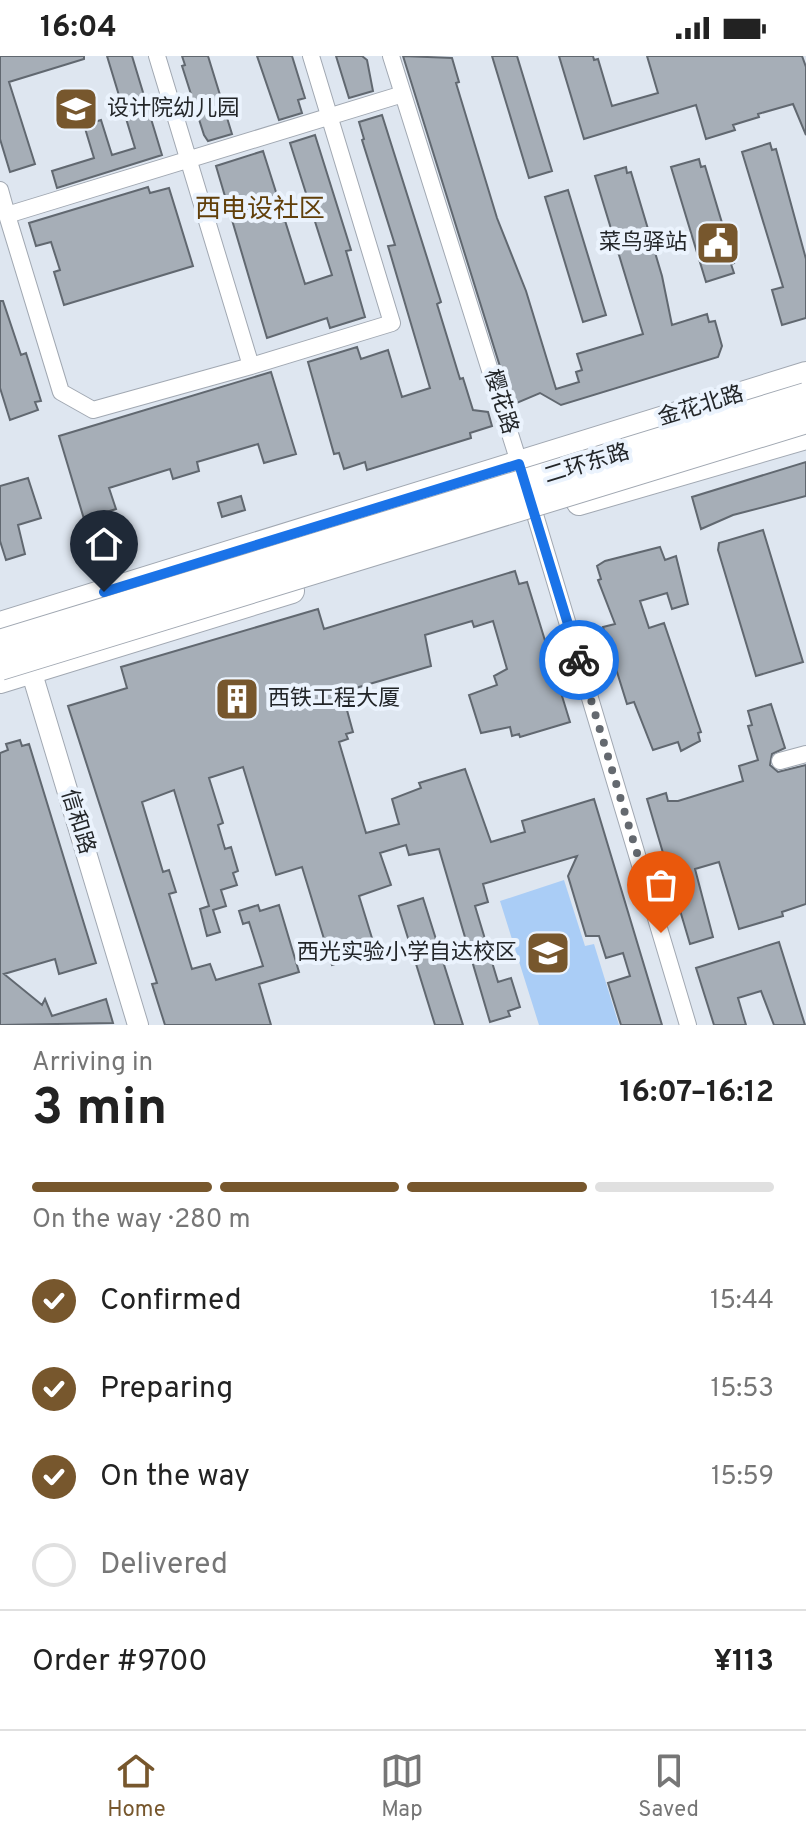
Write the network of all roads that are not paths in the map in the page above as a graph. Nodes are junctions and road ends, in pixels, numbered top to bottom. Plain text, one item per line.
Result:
1 (157, 56) edge
2 (311, 56) edge
3 (391, 56) edge
4 (403, 94) junction
5 (329, 117) junction
6 (188, 160) junction
7 (0, 190) edge
8 (7, 215) junction
9 (806, 361) edge
10 (251, 366) junction
11 (806, 374) edge
12 (748, 392) junction
13 (806, 397) edge
14 (806, 419) edge
15 (806, 437) edge
16 (519, 464) junction
17 (536, 515) junction
18 (8, 621) edge
19 (0, 644) edge
20 (0, 666) edge
21 (32, 672) junction
22 (0, 681) edge
23 (806, 754) edge
24 (780, 761) dead end
25 (138, 1025) edge
26 (688, 1025) edge

1 - 6 street
2 - 5 street
3 - 4 street, 樱花路
4 - 5 street
4 - 16 street, 樱花路
5 - 6 street
5 - 10 street
6 - 8 street
6 - 10 street
7 - 8 street
8 - 10 street
9 - 12 main road
11 - 12 main road, 金花北路
12 - 16 main road, 金花北路
13 - 19 highway, 二环东路, bridge
14 - 20 highway, 二环东路, bridge
15 - 17 main road
16 - 17 street, 樱花路
16 - 18 main road, 金花北路
17 - 21 main road
17 - 26 street, 樱花路
18 - 21 street, 信和路
21 - 22 main road
21 - 25 street, 信和路
23 - 24 street

